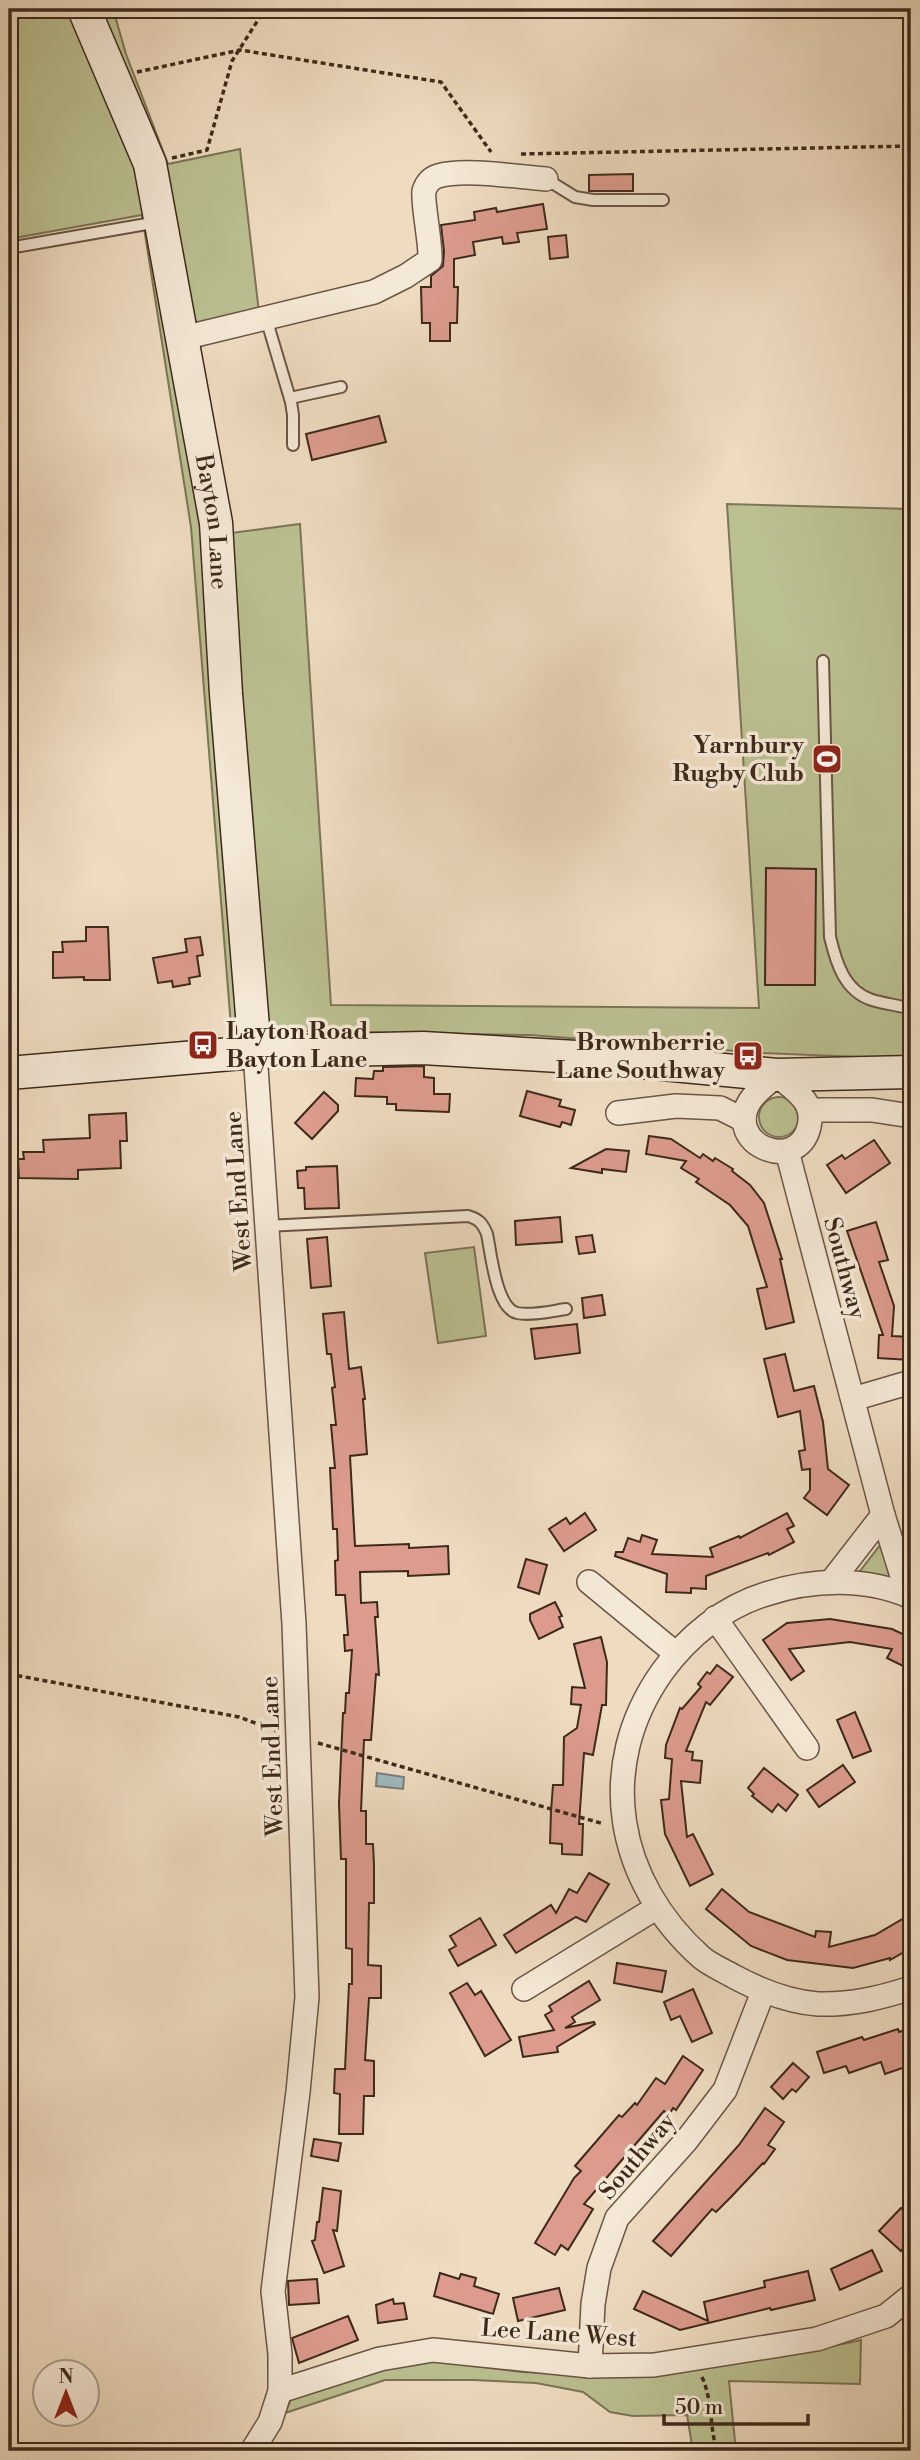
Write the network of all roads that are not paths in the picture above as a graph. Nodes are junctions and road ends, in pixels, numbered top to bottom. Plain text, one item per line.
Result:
1 (84, 9) edge
2 (546, 180) joint
3 (663, 200) dead end
4 (161, 222) junction
5 (9, 248) edge
6 (266, 318) junction
7 (183, 338) junction
8 (341, 387) dead end
9 (290, 398) junction
10 (293, 445) dead end
11 (823, 661) dead end
12 (911, 1009) edge
13 (255, 1052) junction
14 (911, 1072) edge
15 (9, 1073) edge
16 (777, 1075) junction
17 (809, 1110) junction
18 (618, 1113) dead end
19 (911, 1116) edge
20 (744, 1120) junction
21 (787, 1150) junction
22 (266, 1226) junction
23 (566, 1309) dead end
24 (911, 1382) edge
25 (853, 1399) junction
26 (883, 1515) junction
27 (589, 1582) dead end
28 (831, 1582) junction
29 (910, 1596) edge
30 (715, 1618) junction
31 (675, 1653) junction
32 (807, 1748) dead end
33 (656, 1908) junction
34 (911, 1988) edge
35 (524, 1989) dead end
36 (763, 1992) junction
37 (911, 2296) edge
38 (590, 2366) junction
39 (280, 2391) junction
40 (252, 2451) edge

1 - 4 street, Bayton Lane
2 - 3 lane
2 - 6 street
4 - 5 lane
4 - 7 street, Bayton Lane
6 - 7 street
6 - 9 lane
7 - 13 street, Bayton Lane
8 - 9 lane
9 - 10 lane
11 - 12 lane
13 - 15 street
13 - 16 street
13 - 22 street, West End Lane
14 - 16 street
16 - 17 street
16 - 20 street
17 - 19 street
17 - 21 street
18 - 20 street
20 - 21 street
21 - 25 street, Southway
22 - 23 lane
22 - 39 street, West End Lane
24 - 25 street
25 - 26 street, Southway
26 - 28 street
26 - 29 street, Southway
27 - 31 street
28 - 29 street, Southway
28 - 30 street, Southway
30 - 31 street, Southway
30 - 32 street
31 - 33 street, Southway
33 - 35 street
33 - 36 street, Southway
34 - 36 street, Southway
36 - 38 street, Southway
37 - 38 street, Lee Lane West
38 - 39 street, Lee Lane West
39 - 40 street, West End Lane

